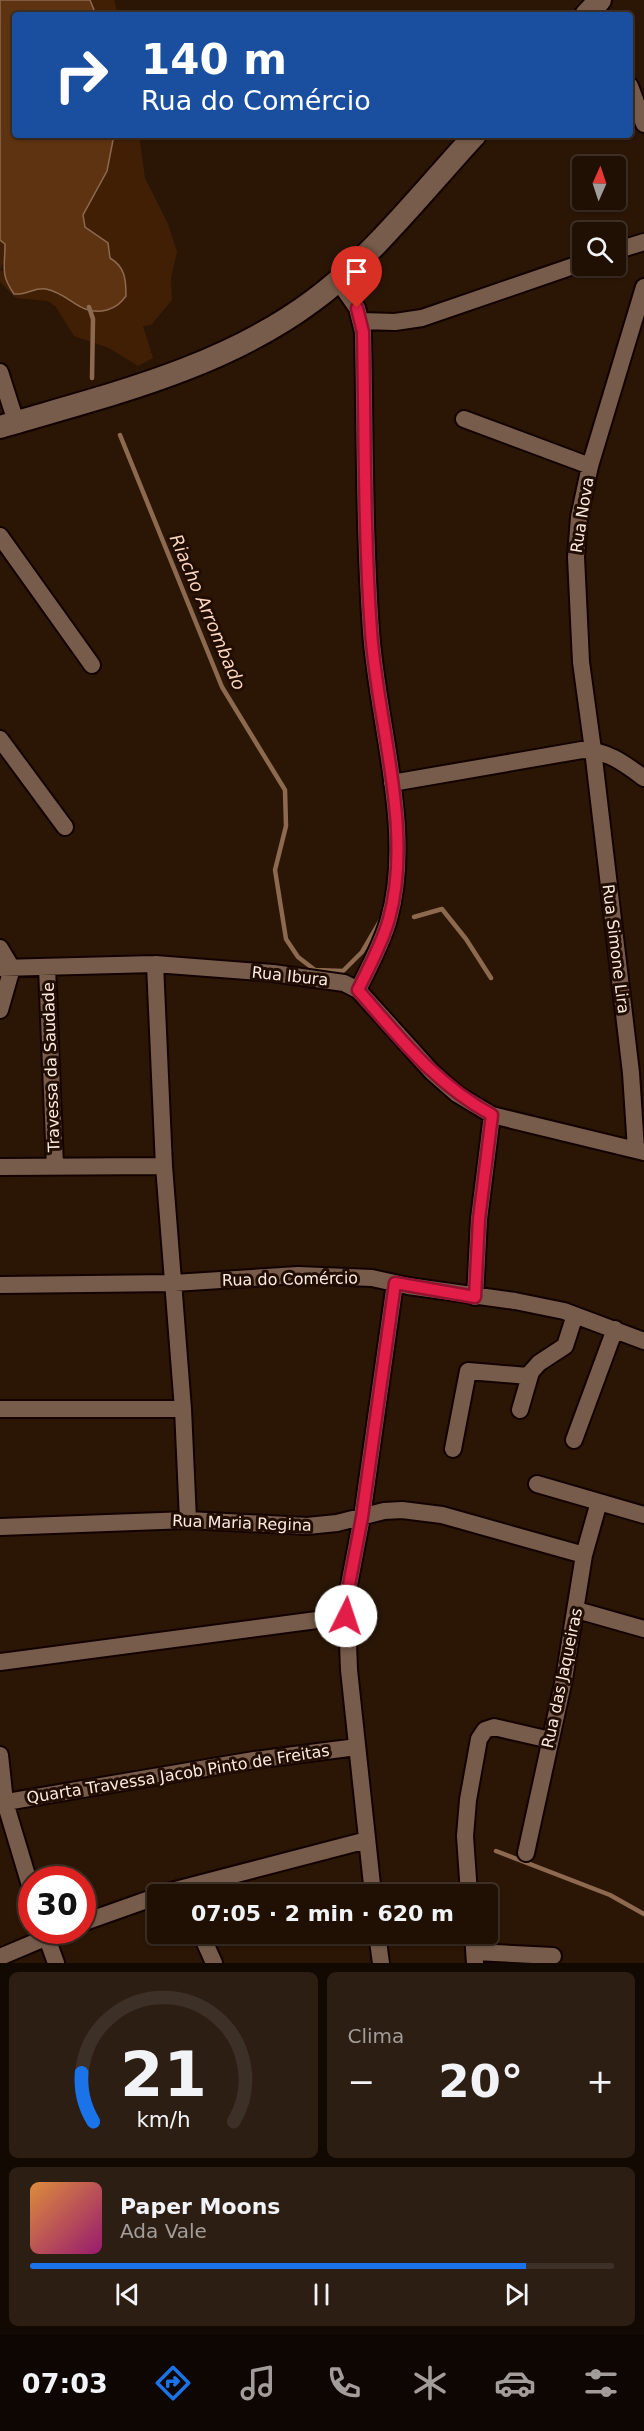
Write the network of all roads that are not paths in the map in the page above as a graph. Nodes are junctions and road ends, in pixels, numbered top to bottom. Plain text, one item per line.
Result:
1 (599, 0) edge
2 (589, 12) edge
3 (633, 94) edge
4 (644, 124) edge
5 (472, 138) edge
6 (644, 242) edge
7 (626, 248) edge
8 (572, 266) edge
9 (338, 281) junction
10 (644, 287) edge
11 (362, 321) junction
12 (0, 372) edge
13 (464, 419) dead end
14 (8, 425) edge
15 (590, 466) junction
16 (0, 536) edge
17 (92, 665) dead end
18 (0, 739) edge
19 (593, 750) junction
20 (644, 778) edge
21 (392, 783) junction
22 (65, 827) dead end
23 (0, 948) edge
24 (156, 964) junction
25 (47, 967) junction
26 (6, 968) edge
27 (358, 990) junction
28 (0, 1010) edge
29 (492, 1115) junction
30 (640, 1150) edge
31 (164, 1166) junction
32 (0, 1167) edge
33 (55, 1167) junction
34 (174, 1283) junction
35 (395, 1283) junction
36 (0, 1285) edge
37 (475, 1297) junction
38 (575, 1315) junction
39 (615, 1329) junction
40 (644, 1341) edge
41 (528, 1376) junction
42 (183, 1408) junction
43 (0, 1409) edge
44 (520, 1410) dead end
45 (574, 1440) dead end
46 (453, 1449) dead end
47 (537, 1484) dead end
48 (599, 1502) junction
49 (644, 1515) edge
50 (362, 1517) junction
51 (188, 1520) junction
52 (0, 1527) edge
53 (584, 1555) junction
54 (577, 1610) junction
55 (346, 1616) junction
56 (644, 1629) edge
57 (0, 1662) edge
58 (550, 1740) junction
59 (357, 1747) junction
60 (0, 1755) edge
61 (3, 1802) edge
62 (367, 1840) junction
63 (526, 1853) dead end
64 (23, 1866) edge
65 (207, 1884) edge
66 (372, 1884) edge
67 (469, 1884) edge
68 (147, 1899) edge
69 (96, 1918) edge
70 (25, 1944) edge
71 (49, 1944) edge
72 (205, 1944) edge
73 (378, 1944) edge
74 (553, 1956) dead end
75 (0, 1957) edge
76 (475, 1957) edge
77 (56, 1963) edge
78 (214, 1963) edge
79 (381, 1963) edge

1 - 2 main road
3 - 4 street
5 - 9 main road
6 - 7 street
8 - 11 street
9 - 11 street
9 - 14 main road
10 - 15 street, Rua Nova
11 - 21 street
12 - 14 street
13 - 15 street
15 - 19 street, Rua Nova
16 - 17 street
18 - 22 street
19 - 20 street
19 - 21 street
19 - 30 street, Rua Simone Lira
21 - 27 street
23 - 26 street
24 - 25 street, Rua Ibura
24 - 27 street, Rua Ibura
24 - 31 street
25 - 26 street, Rua Ibura
25 - 33 street, Travessa da Saudade
26 - 28 street
27 - 29 street
29 - 30 street
29 - 37 street
31 - 33 street
31 - 34 street
32 - 33 street
34 - 35 street, Rua do Comércio
34 - 36 street, Rua do Comércio
34 - 42 street
35 - 37 street, Rua do Comércio
35 - 50 street
37 - 38 street, Rua do Comércio
38 - 39 street, Rua do Comércio
38 - 41 street
39 - 40 street, Rua do Comércio
39 - 45 street
41 - 44 street
41 - 46 street
42 - 43 street
42 - 51 street
47 - 48 street
48 - 49 street
48 - 53 street, Rua das Jaqueiras
50 - 51 street, Rua Maria Regina
50 - 53 street, Rua Maria Regina
50 - 55 street
51 - 52 street, Rua Maria Regina
53 - 54 street, Rua das Jaqueiras
54 - 56 street
54 - 58 street, Rua das Jaqueiras
55 - 57 street
55 - 59 street
58 - 63 street, Rua das Jaqueiras
58 - 67 street
59 - 61 street, Quarta Travessa Jacob Pinto de Freitas
59 - 62 street
60 - 61 street
61 - 64 street
62 - 65 street
62 - 66 street
68 - 69 street
70 - 75 street
71 - 77 street
72 - 78 street
73 - 79 street
74 - 76 street

